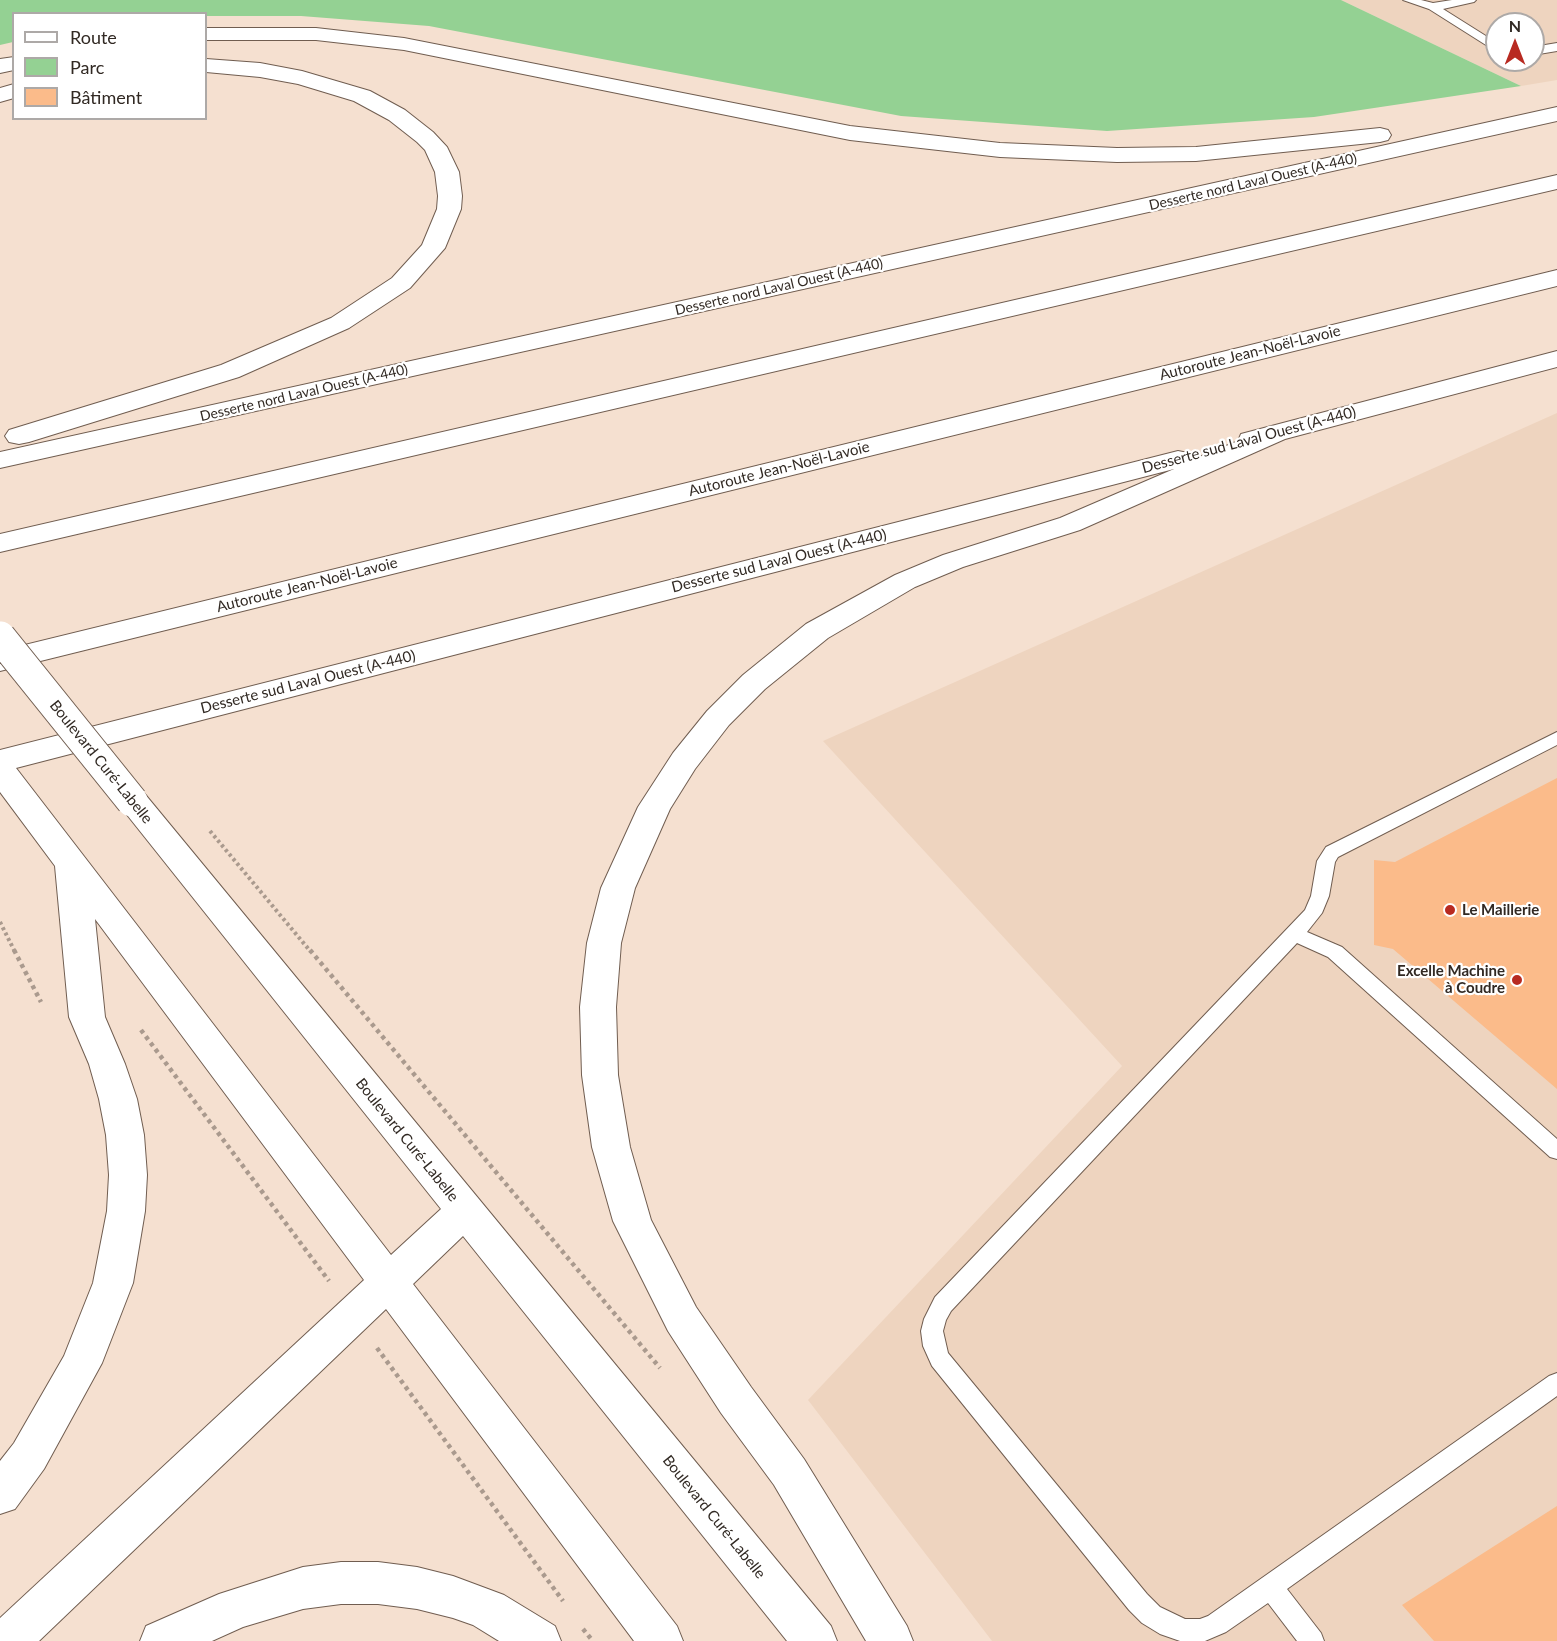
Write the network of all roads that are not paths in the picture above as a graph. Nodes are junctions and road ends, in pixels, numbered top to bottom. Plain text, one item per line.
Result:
1 (1409, 0) edge
2 (1470, 0) edge
3 (1433, 7) junction
4 (207, 34) edge
5 (1485, 40) edge
6 (207, 66) edge
7 (1553, 115) edge
8 (1557, 182) edge
9 (1557, 278) edge
10 (1557, 359) edge
11 (1274, 435) junction
12 (0, 442) edge
13 (0, 460) edge
14 (0, 543) edge
15 (0, 637) edge
16 (0, 661) edge
17 (1557, 738) edge
18 (0, 765) edge
19 (72, 863) junction
20 (1294, 934) junction
21 (1557, 1151) edge
22 (464, 1211) junction
23 (389, 1284) junction
24 (1557, 1383) edge
25 (0, 1495) edge
26 (1271, 1587) junction
27 (7, 1641) edge
28 (162, 1641) edge
29 (539, 1641) edge
30 (661, 1641) edge
31 (815, 1641) edge
32 (891, 1641) edge
33 (1312, 1641) edge

1 - 3 lane
2 - 3 lane
3 - 5 lane
4 - 7 main road
6 - 12 main road
7 - 13 main road, Desserte nord Laval Ouest (A-440)
8 - 14 main road
9 - 16 main road, Autoroute Jean-Noël-Lavoie
10 - 11 main road, Desserte sud Laval Ouest (A-440)
11 - 18 main road, Desserte sud Laval Ouest (A-440)
11 - 32 main road
15 - 22 main road, Boulevard Curé-Labelle, bridge
17 - 20 lane
18 - 19 main road
19 - 23 main road
19 - 25 main road
20 - 21 lane
20 - 26 lane
22 - 23 main road
22 - 31 main road, Boulevard Curé-Labelle
23 - 27 main road
23 - 30 main road
24 - 26 lane
26 - 33 lane
28 - 29 main road

